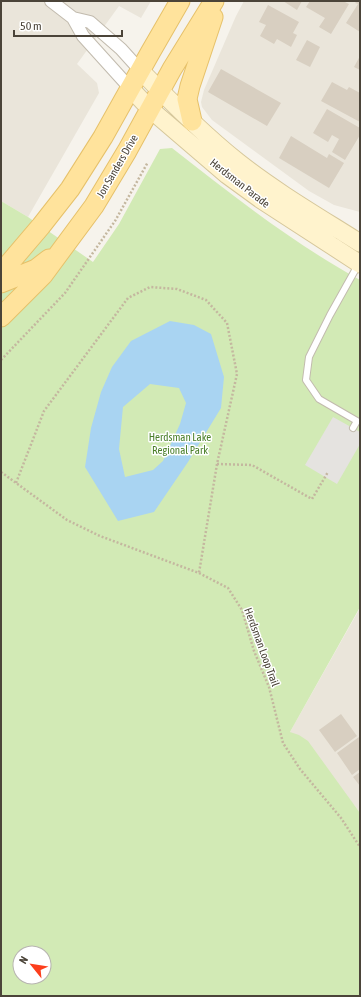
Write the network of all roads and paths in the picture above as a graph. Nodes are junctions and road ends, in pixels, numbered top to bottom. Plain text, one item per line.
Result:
1 (51, 1) edge
2 (180, 1) edge
3 (214, 1) edge
4 (218, 1) edge
5 (73, 18) junction
6 (140, 70) junction
7 (130, 88) junction
8 (160, 91) junction
9 (150, 109) junction
10 (192, 121) junction
11 (148, 162) dead end
12 (360, 243) edge
13 (66, 244) junction
14 (360, 263) edge
15 (1, 273) edge
16 (1, 283) edge
17 (1, 317) edge
18 (1, 360) edge
19 (353, 428) dead end
20 (216, 464) junction
21 (1, 472) edge
22 (328, 472) dead end
23 (16, 483) junction
24 (199, 573) junction
25 (360, 848) edge

1 - 5 street
2 - 6 main road
3 - 8 main road, Jon Sanders Drive
4 - 10 main road
5 - 6 street
5 - 7 street
6 - 7 main road
6 - 8 main road, Herdsman Parade
7 - 9 main road, Herdsman Parade
7 - 15 main road
8 - 9 main road, Jon Sanders Drive
8 - 10 main road, Herdsman Parade
9 - 13 main road, Jon Sanders Drive
9 - 14 main road, Herdsman Parade
10 - 12 main road, Herdsman Parade
11 - 18 path
13 - 16 main road
13 - 17 main road, Jon Sanders Drive
14 - 19 lane
20 - 22 path
20 - 23 path
20 - 24 path
21 - 23 path, Herdsman Loop Trail
23 - 24 path, Herdsman Loop Trail
24 - 25 path, Herdsman Loop Trail

